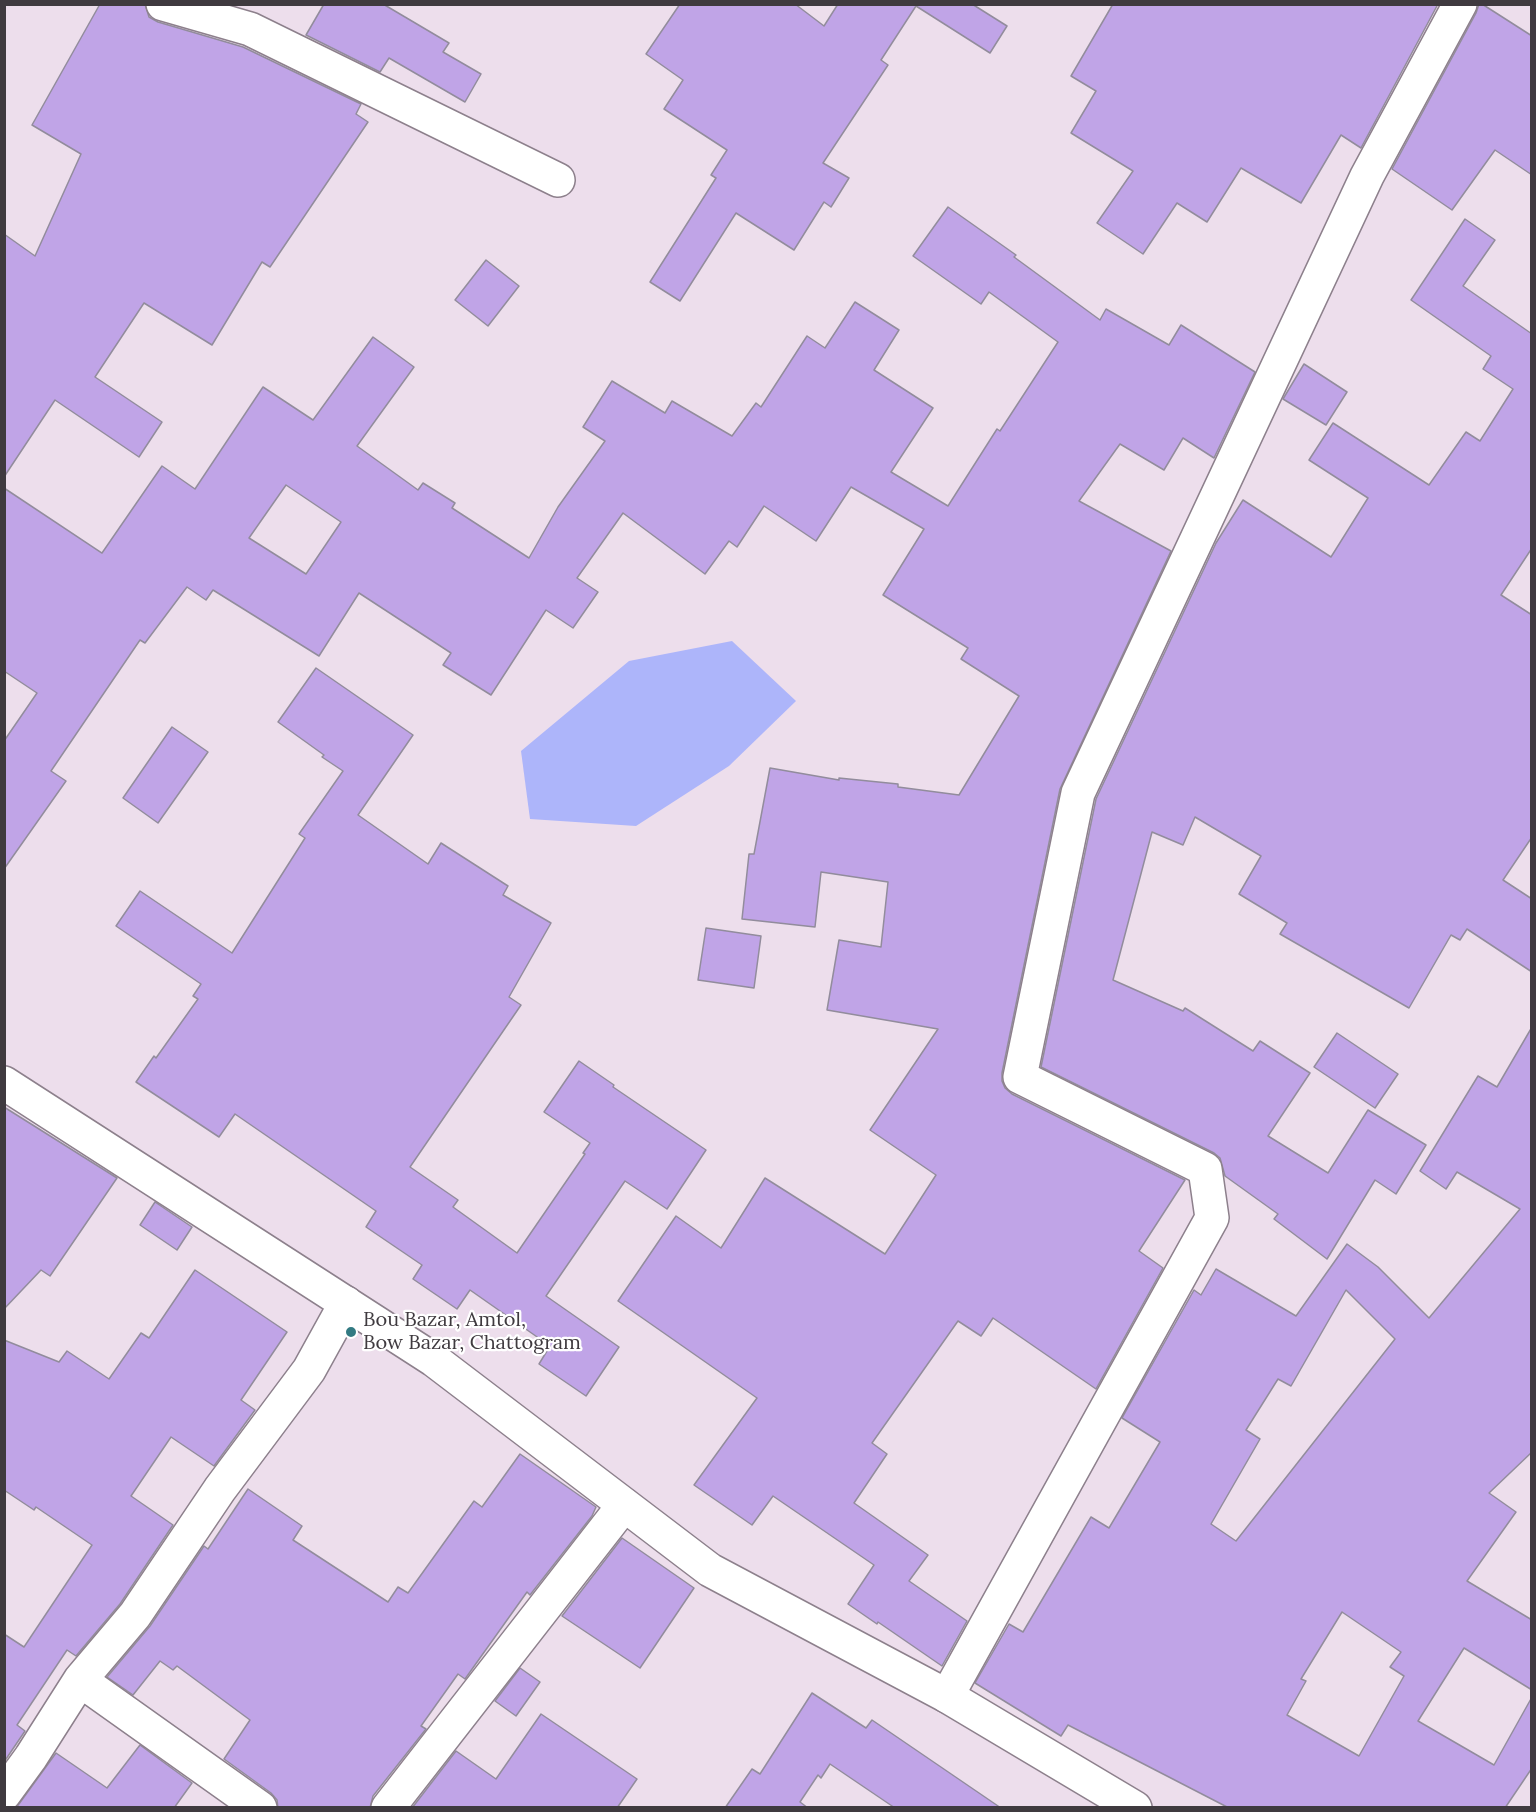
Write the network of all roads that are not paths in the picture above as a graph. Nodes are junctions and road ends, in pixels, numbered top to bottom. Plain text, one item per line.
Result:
1 (162, 4) edge
2 (1460, 4) edge
3 (558, 180) dead end
4 (4, 1083) edge
5 (346, 1303) junction
6 (624, 1505) junction
7 (80, 1680) junction
8 (947, 1696) junction
9 (4, 1794) edge
10 (260, 1808) edge
11 (388, 1808) edge
12 (1135, 1808) edge

1 - 3 street
2 - 8 street
4 - 5 street
5 - 6 street
5 - 7 street
6 - 8 street
6 - 11 street
7 - 9 street
7 - 10 street
8 - 12 street

